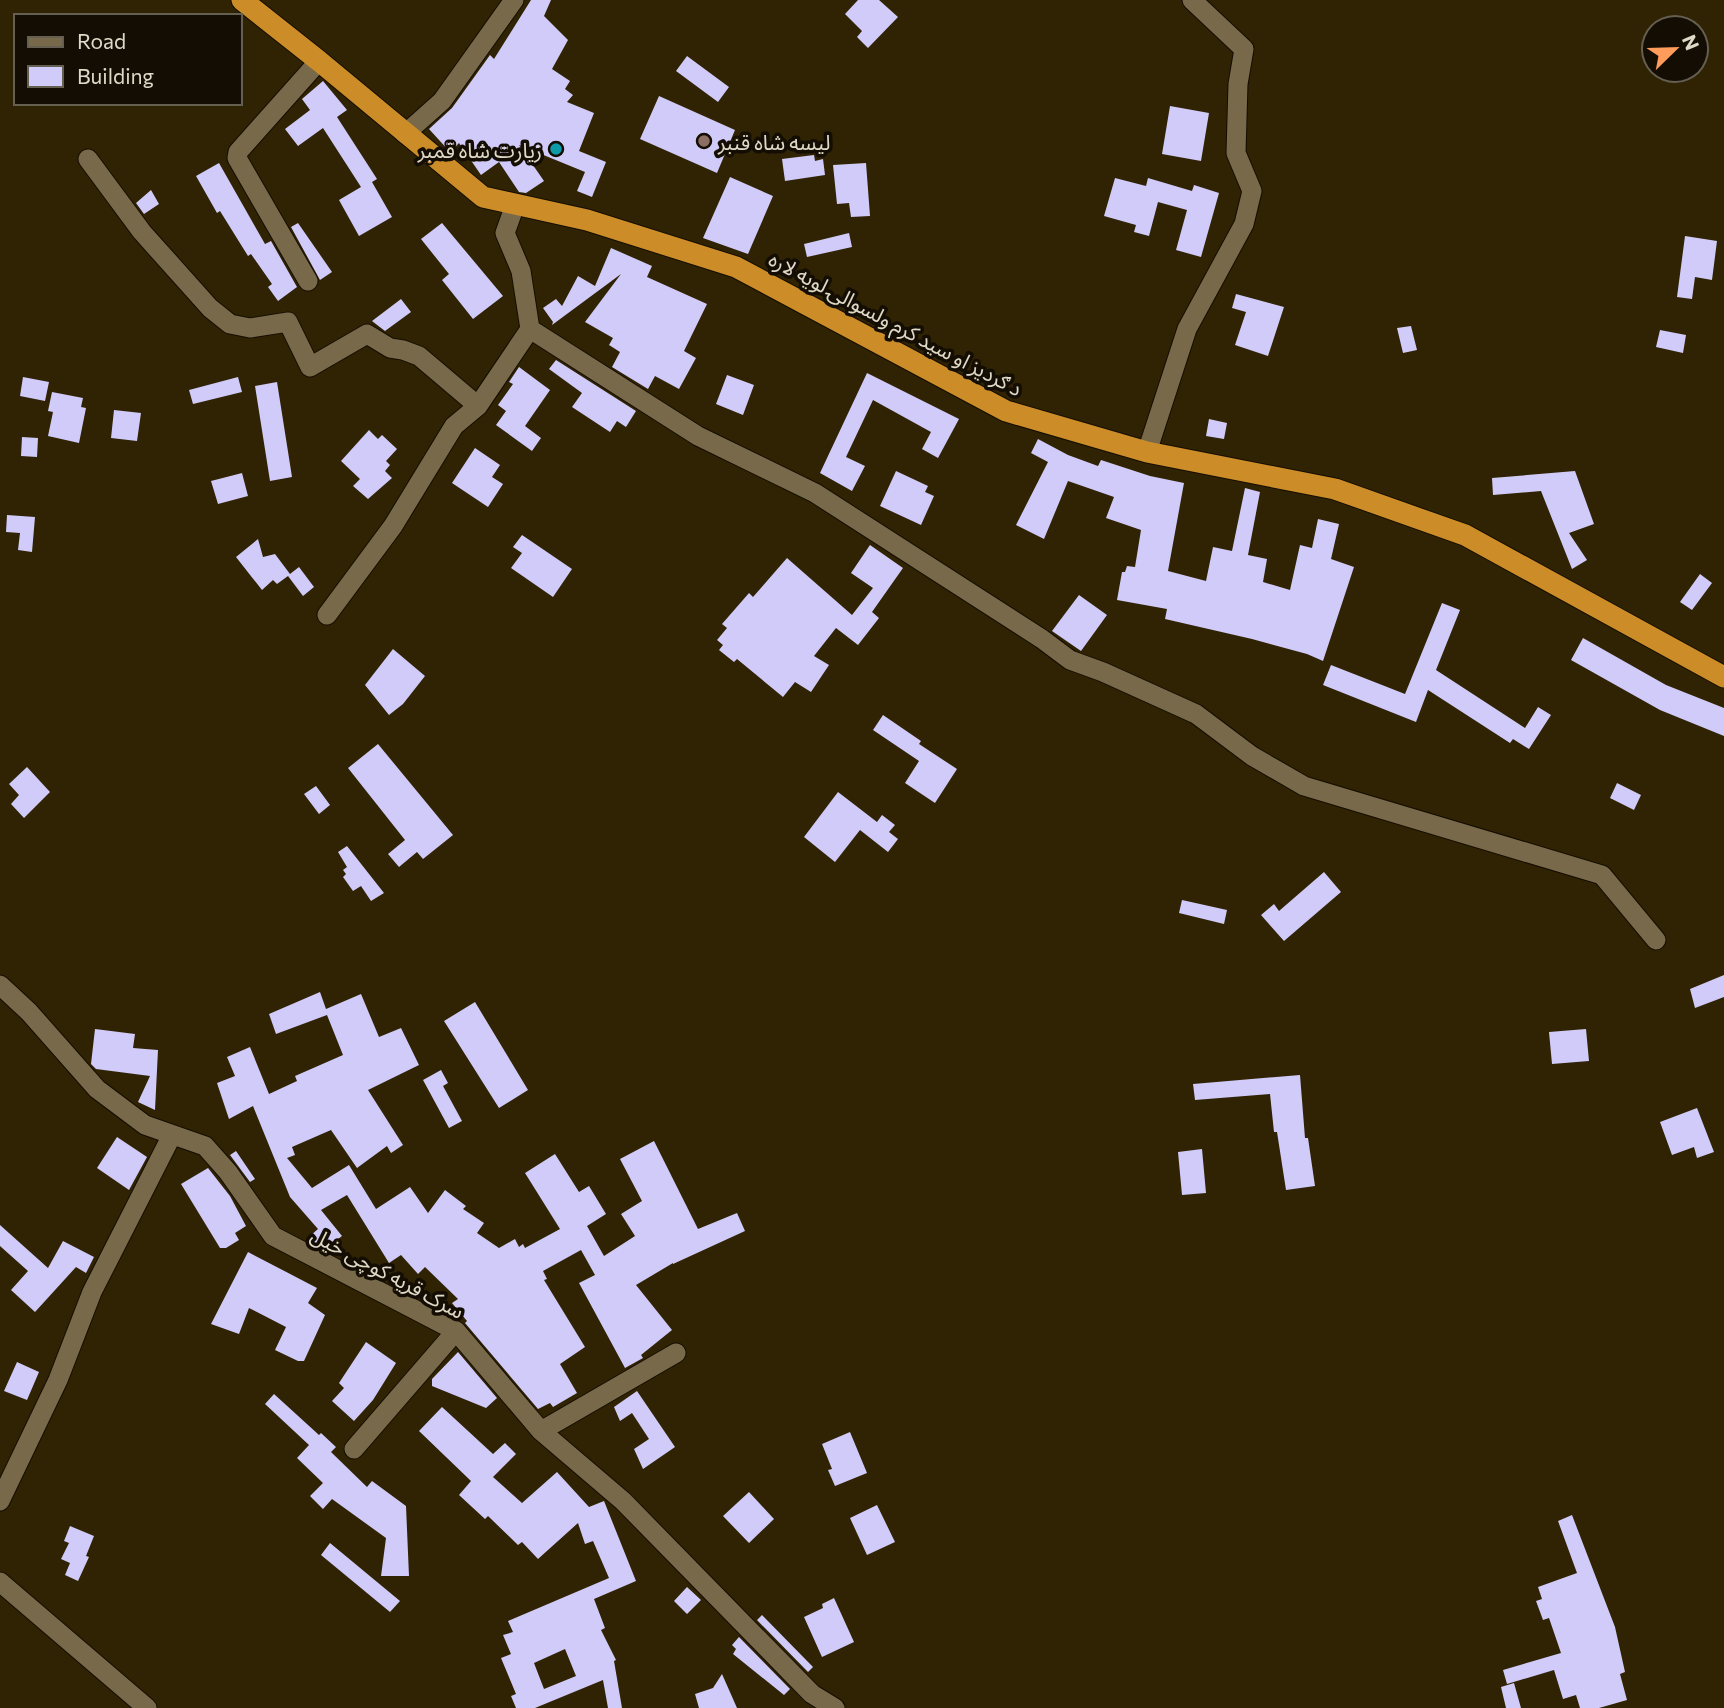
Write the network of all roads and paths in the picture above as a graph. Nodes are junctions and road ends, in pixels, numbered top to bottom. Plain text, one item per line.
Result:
1 (242, 0) edge
2 (514, 0) edge
3 (1192, 0) edge
4 (319, 61) junction
5 (405, 134) junction
6 (89, 159) dead end
7 (515, 205) junction
8 (308, 281) dead end
9 (530, 329) junction
10 (478, 405) junction
11 (1147, 453) junction
12 (327, 614) dead end
13 (1724, 677) edge
14 (1656, 940) dead end
15 (0, 985) edge
16 (172, 1135) junction
17 (456, 1331) junction
18 (676, 1353) dead end
19 (541, 1432) junction
20 (354, 1449) dead end
21 (0, 1502) edge
22 (0, 1583) edge
23 (147, 1708) edge
24 (835, 1708) edge

1 - 4 highway, د ګردیز او سید کرم ولسوالۍ لویه لاره
2 - 5 street
3 - 11 street
4 - 5 highway, د ګردیز او سید کرم ولسوالۍ لویه لاره
4 - 8 street
5 - 7 highway, د ګردیز او سید کرم ولسوالۍ لویه لاره
6 - 10 street
7 - 9 street
7 - 11 highway, د ګردیز او سید کرم ولسوالۍ لویه لاره
9 - 10 street
9 - 14 street
10 - 12 street
11 - 13 highway, د ګردیز او سید کرم ولسوالۍ لویه لاره
15 - 16 street, سرک قریه کوچی خیل
16 - 17 street, سرک قریه کوچی خیل
16 - 21 street
17 - 19 street, سرک قریه کوچی خیل
17 - 20 street
18 - 19 street
19 - 24 street, سرک قریه کوچی خیل
22 - 23 street

